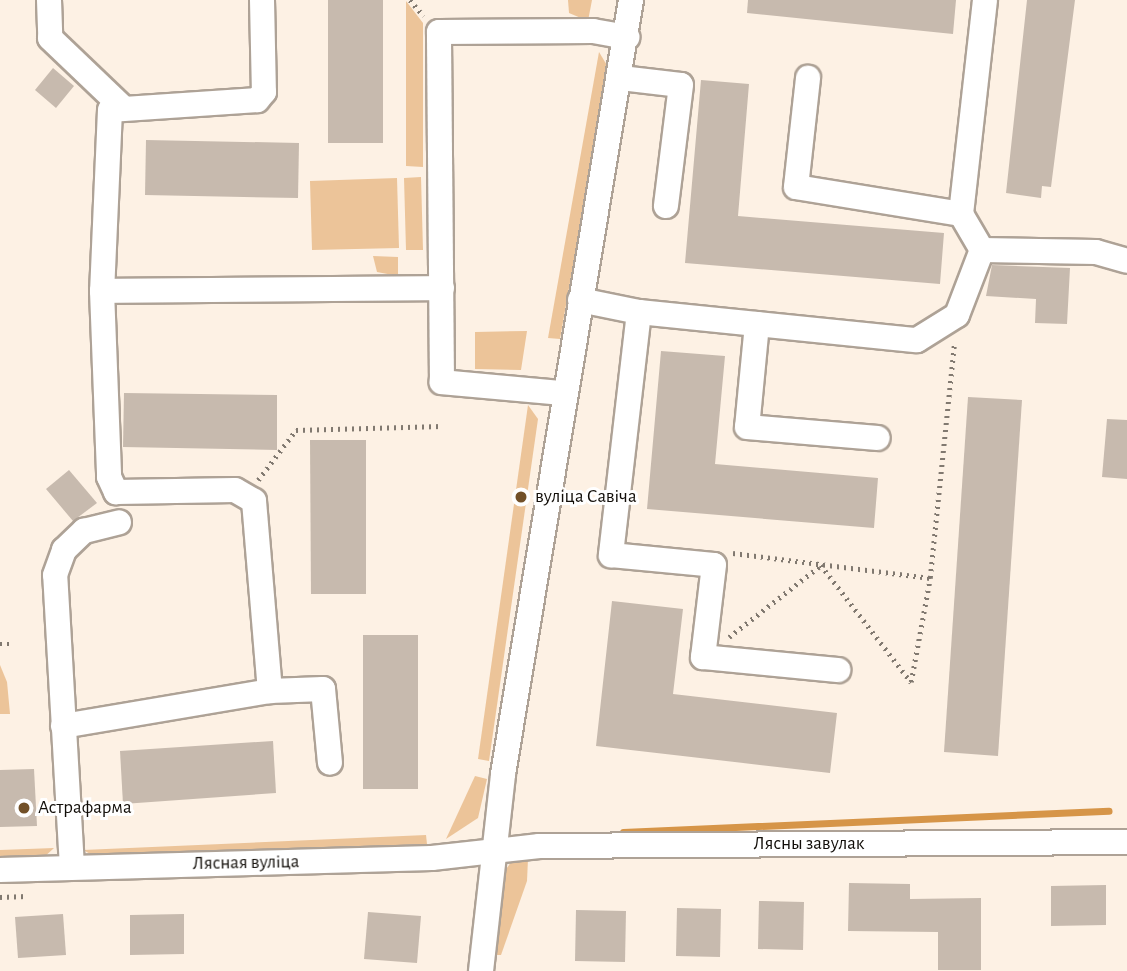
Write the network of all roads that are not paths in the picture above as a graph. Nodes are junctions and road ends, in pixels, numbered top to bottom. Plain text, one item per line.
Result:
1 (49, 0) edge
2 (262, 0) edge
3 (631, 0) edge
4 (985, 0) edge
5 (627, 37) junction
6 (621, 78) junction
7 (808, 78) dead end
8 (120, 105) junction
9 (666, 206) dead end
10 (961, 214) junction
11 (982, 250) junction
12 (1127, 261) edge
13 (442, 288) junction
14 (102, 291) junction
15 (580, 300) junction
16 (639, 312) junction
17 (757, 324) junction
18 (562, 393) junction
19 (878, 438) dead end
20 (119, 522) dead end
21 (838, 670) dead end
22 (270, 691) junction
23 (63, 726) junction
24 (330, 763) dead end
25 (1127, 842) edge
26 (492, 848) junction
27 (72, 867) junction
28 (0, 870) edge
29 (481, 971) edge

1 - 8 street
2 - 8 street
3 - 5 street
4 - 10 street
5 - 6 street
5 - 13 street
6 - 9 street
6 - 15 street
7 - 10 street
8 - 14 street
10 - 11 street
11 - 12 street
11 - 17 street
13 - 14 street
13 - 18 street
14 - 22 street
15 - 16 street
15 - 18 street
16 - 17 street
16 - 21 street
17 - 19 street
18 - 26 street
20 - 23 street
22 - 23 street
22 - 24 street
23 - 27 street
25 - 26 street, Лясны завулак
26 - 27 street, Лясная вуліца
26 - 29 street
27 - 28 street, Лясная вуліца

